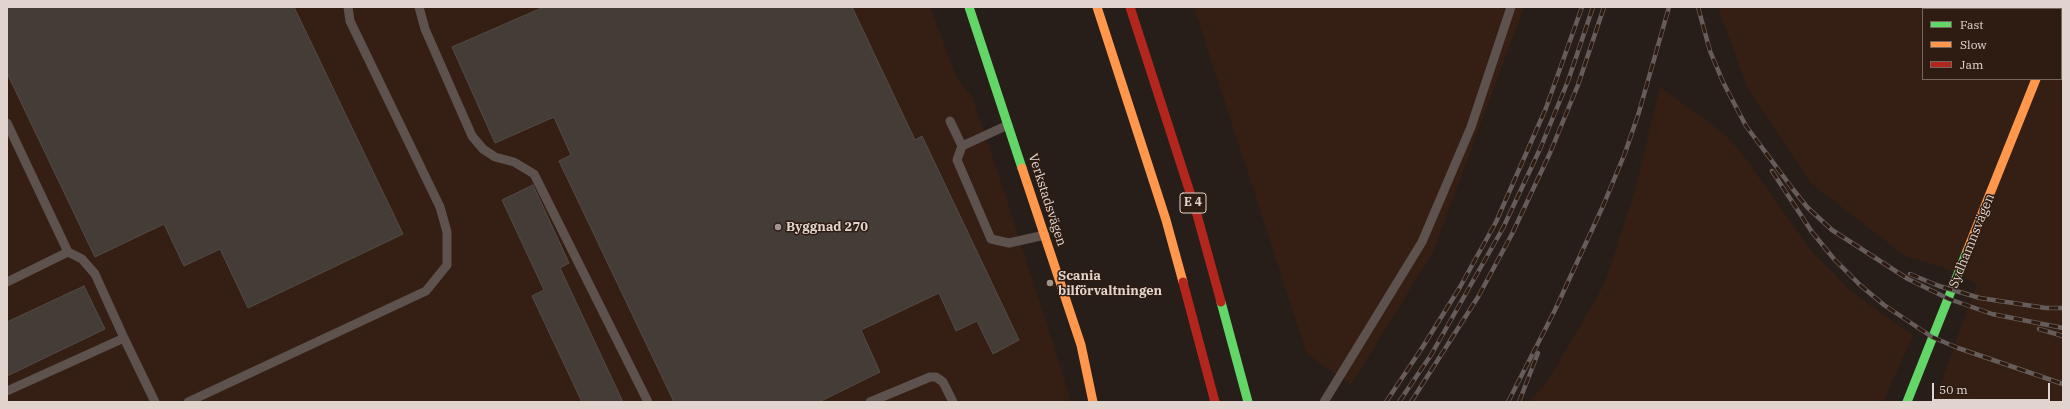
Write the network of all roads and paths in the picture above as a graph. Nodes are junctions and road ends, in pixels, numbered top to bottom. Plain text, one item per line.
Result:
1 (348, 7) edge
2 (419, 7) edge
3 (970, 7) edge
4 (1098, 7) edge
5 (1130, 7) edge
6 (1511, 7) edge
7 (2036, 80) edge
8 (950, 121) dead end
9 (7, 123) edge
10 (1008, 125) junction
11 (962, 146) junction
12 (1045, 235) junction
13 (68, 252) junction
14 (7, 282) edge
15 (124, 338) junction
16 (7, 391) edge
17 (155, 402) edge
18 (188, 402) edge
19 (648, 402) edge
20 (870, 402) edge
21 (953, 402) edge
22 (1093, 402) edge
23 (1215, 402) edge
24 (1248, 402) edge
25 (1324, 402) edge
26 (1907, 402) edge

1 - 18 lane
2 - 19 lane
3 - 10 main road, Verkstadsvägen
4 - 23 main road, E 4
5 - 24 main road, E 4
6 - 25 lane
7 - 26 main road, Sydhamnsvägen
8 - 11 lane
9 - 13 lane
10 - 11 lane
10 - 12 main road, Verkstadsvägen
11 - 12 lane
12 - 22 main road, Verkstadsvägen
13 - 14 lane
13 - 15 lane
15 - 16 lane
15 - 17 lane
20 - 21 lane

